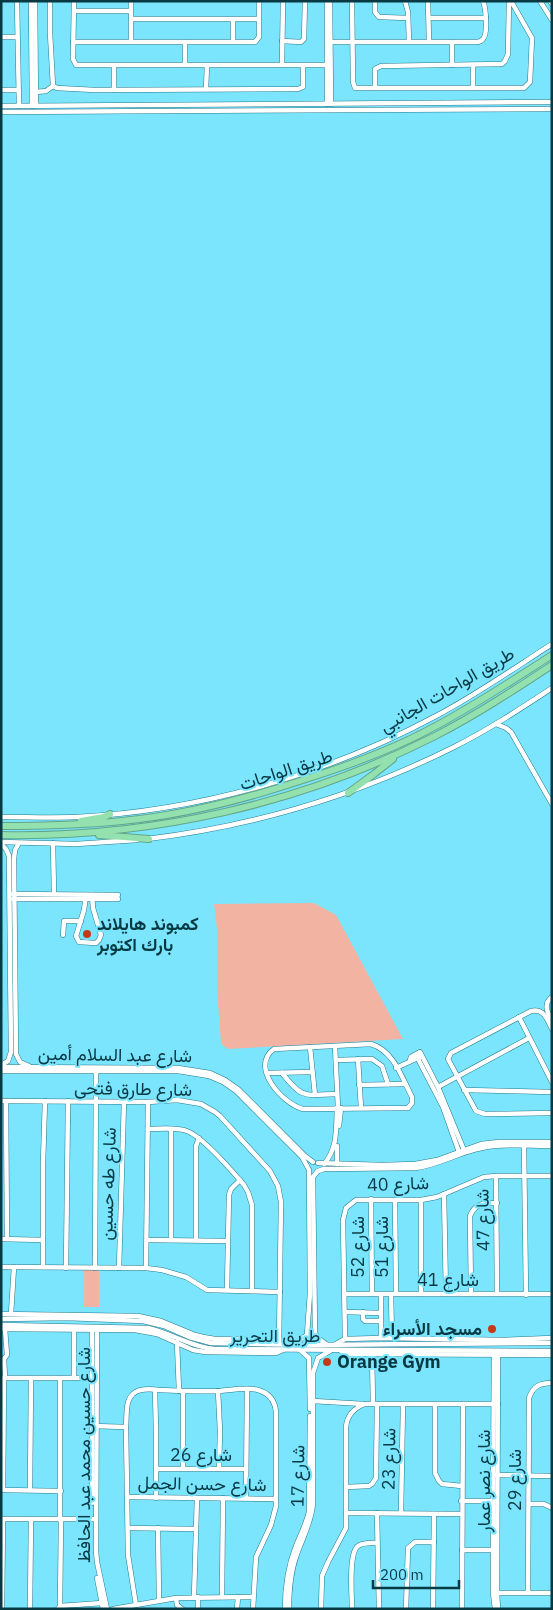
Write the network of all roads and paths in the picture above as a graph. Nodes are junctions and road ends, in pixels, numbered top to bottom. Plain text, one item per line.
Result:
1 (17, 1) edge
2 (31, 1) edge
3 (35, 1) edge
4 (50, 1) edge
5 (74, 1) edge
6 (131, 1) edge
7 (259, 1) edge
8 (283, 1) edge
9 (305, 1) edge
10 (328, 1) edge
11 (352, 1) edge
12 (375, 1) edge
13 (405, 1) edge
14 (428, 1) edge
15 (483, 1) edge
16 (510, 1) edge
17 (540, 1) edge
18 (74, 11) junction
19 (131, 11) junction
20 (408, 18) junction
21 (429, 18) junction
22 (486, 18) junction
23 (131, 19) junction
24 (233, 19) junction
25 (259, 19) junction
26 (328, 20) junction
27 (552, 20) edge
28 (1, 37) edge
29 (17, 37) junction
30 (282, 41) junction
31 (352, 41) junction
32 (73, 42) junction
33 (131, 42) junction
34 (185, 42) junction
35 (232, 42) junction
36 (330, 42) junction
37 (409, 42) junction
38 (430, 42) junction
39 (452, 42) junction
40 (207, 65) junction
41 (282, 65) junction
42 (303, 65) junction
43 (327, 65) junction
44 (452, 65) junction
45 (473, 65) junction
46 (114, 66) junction
47 (185, 66) junction
48 (53, 86) junction
49 (375, 88) junction
50 (473, 88) junction
51 (206, 89) junction
52 (1, 90) edge
53 (18, 90) junction
54 (114, 90) junction
55 (329, 91) junction
56 (36, 92) junction
57 (548, 100) edge
58 (250, 104) junction
59 (260, 104) junction
60 (329, 104) junction
61 (354, 104) junction
62 (366, 104) junction
63 (82, 105) junction
64 (98, 105) junction
65 (1, 106) edge
66 (19, 106) junction
67 (34, 106) junction
68 (552, 109) edge
69 (250, 110) junction
70 (260, 110) junction
71 (354, 110) junction
72 (367, 110) junction
73 (1, 112) edge
74 (82, 112) junction
75 (98, 112) junction
76 (552, 644) edge
77 (552, 655) edge
78 (552, 665) edge
79 (552, 688) edge
80 (496, 724) junction
81 (400, 753) junction
82 (348, 793) junction
83 (552, 804) edge
84 (110, 814) junction
85 (1, 817) edge
86 (78, 825) junction
87 (1, 826) edge
88 (86, 834) junction
89 (1, 835) edge
90 (149, 839) junction
91 (1, 843) edge
92 (19, 843) junction
93 (53, 843) junction
94 (54, 894) junction
95 (12, 897) junction
96 (89, 897) junction
97 (118, 897) dead end
98 (85, 908) junction
99 (92, 908) junction
100 (81, 921) junction
101 (62, 935) dead end
102 (552, 997) edge
103 (519, 1017) junction
104 (552, 1020) edge
105 (552, 1028) edge
106 (530, 1038) junction
107 (335, 1046) junction
108 (310, 1047) junction
109 (419, 1056) junction
110 (10, 1057) junction
111 (17, 1057) junction
112 (358, 1059) junction
113 (336, 1060) junction
114 (33, 1067) junction
115 (1, 1068) edge
116 (396, 1068) junction
117 (96, 1069) junction
118 (312, 1072) junction
119 (267, 1073) junction
120 (282, 1073) junction
121 (458, 1077) junction
122 (552, 1082) edge
123 (388, 1084) junction
124 (405, 1084) junction
125 (360, 1085) junction
126 (438, 1087) junction
127 (464, 1090) junction
128 (552, 1092) edge
129 (337, 1094) junction
130 (315, 1095) junction
131 (4, 1101) edge
132 (45, 1101) junction
133 (68, 1101) junction
134 (96, 1101) junction
135 (124, 1101) junction
136 (148, 1102) junction
137 (339, 1108) junction
138 (361, 1108) junction
139 (552, 1113) edge
140 (268, 1121) junction
141 (148, 1129) junction
142 (171, 1129) junction
143 (199, 1138) junction
144 (336, 1140) junction
145 (552, 1142) edge
146 (524, 1146) junction
147 (552, 1146) edge
148 (462, 1151) junction
149 (316, 1162) junction
150 (324, 1164) junction
151 (337, 1164) junction
152 (382, 1167) junction
153 (390, 1167) junction
154 (309, 1169) junction
155 (318, 1172) junction
156 (496, 1176) junction
157 (525, 1176) junction
158 (552, 1176) edge
159 (240, 1180) junction
160 (444, 1194) junction
161 (372, 1199) junction
162 (395, 1200) junction
163 (421, 1200) junction
164 (497, 1203) junction
165 (4, 1239) edge
166 (43, 1240) junction
167 (146, 1240) junction
168 (171, 1240) junction
169 (196, 1240) junction
170 (228, 1241) junction
171 (1, 1267) edge
172 (14, 1267) junction
173 (43, 1267) junction
174 (66, 1268) junction
175 (95, 1268) junction
176 (119, 1268) junction
177 (146, 1268) junction
178 (227, 1290) junction
179 (252, 1291) junction
180 (280, 1292) junction
181 (345, 1294) junction
182 (372, 1294) junction
183 (381, 1294) junction
184 (393, 1294) junction
185 (421, 1294) junction
186 (446, 1294) junction
187 (471, 1294) junction
188 (497, 1294) junction
189 (552, 1294) edge
190 (526, 1295) junction
191 (345, 1312) junction
192 (363, 1312) junction
193 (381, 1313) junction
194 (1, 1314) edge
195 (12, 1314) junction
196 (114, 1315) junction
197 (69, 1317) junction
198 (1, 1319) edge
199 (124, 1320) junction
200 (381, 1321) junction
201 (67, 1325) junction
202 (116, 1326) junction
203 (2, 1328) edge
204 (154, 1329) junction
205 (74, 1330) junction
206 (94, 1330) junction
207 (111, 1330) junction
208 (315, 1333) junction
209 (160, 1335) junction
210 (307, 1335) junction
211 (381, 1338) junction
212 (392, 1338) junction
213 (414, 1338) junction
214 (345, 1339) junction
215 (479, 1340) junction
216 (523, 1340) junction
217 (177, 1342) junction
218 (551, 1342) edge
219 (268, 1344) junction
220 (280, 1344) junction
221 (293, 1344) junction
222 (326, 1344) junction
223 (336, 1344) junction
224 (371, 1344) junction
225 (382, 1344) junction
226 (427, 1344) junction
227 (536, 1344) junction
228 (473, 1345) junction
229 (241, 1347) junction
230 (251, 1347) junction
231 (283, 1350) junction
232 (299, 1350) junction
233 (333, 1350) junction
234 (383, 1350) junction
235 (418, 1351) junction
236 (471, 1351) junction
237 (538, 1351) junction
238 (372, 1352) junction
239 (551, 1352) edge
240 (517, 1353) junction
241 (412, 1354) junction
242 (478, 1354) junction
243 (496, 1354) junction
244 (318, 1358) junction
245 (309, 1362) junction
246 (3, 1378) edge
247 (30, 1378) junction
248 (60, 1378) junction
249 (74, 1378) junction
250 (94, 1378) junction
251 (552, 1383) edge
252 (155, 1390) junction
253 (246, 1390) junction
254 (181, 1391) junction
255 (218, 1391) junction
256 (313, 1401) junction
257 (365, 1404) junction
258 (375, 1404) junction
259 (403, 1404) junction
260 (435, 1404) junction
261 (463, 1404) junction
262 (496, 1404) junction
263 (94, 1426) junction
264 (126, 1427) junction
265 (156, 1469) junction
266 (184, 1469) junction
267 (219, 1469) junction
268 (246, 1469) junction
269 (496, 1475) junction
270 (529, 1476) junction
271 (552, 1476) edge
272 (462, 1486) junction
273 (346, 1487) junction
274 (2, 1490) edge
275 (30, 1490) junction
276 (61, 1491) junction
277 (128, 1497) junction
278 (156, 1498) junction
279 (197, 1498) junction
280 (223, 1498) junction
281 (246, 1498) junction
282 (276, 1499) junction
283 (462, 1501) junction
284 (493, 1501) junction
285 (529, 1504) junction
286 (552, 1508) edge
287 (346, 1513) junction
288 (377, 1513) junction
289 (401, 1514) junction
290 (434, 1514) junction
291 (462, 1514) junction
292 (2, 1519) edge
293 (94, 1519) junction
294 (31, 1520) junction
295 (61, 1520) junction
296 (128, 1528) junction
297 (158, 1528) junction
298 (196, 1529) junction
299 (434, 1542) junction
300 (378, 1543) junction
301 (2, 1549) edge
302 (462, 1550) junction
303 (496, 1550) junction
304 (495, 1593) junction
305 (528, 1593) junction
306 (552, 1593) edge
307 (196, 1597) junction
308 (222, 1597) junction
309 (238, 1597) junction
310 (253, 1597) junction
311 (159, 1600) junction
312 (176, 1600) junction
313 (102, 1603) junction
314 (136, 1605) junction
315 (59, 1607) edge
316 (2, 1609) edge
317 (30, 1609) edge
318 (103, 1609) edge
319 (107, 1609) edge
320 (113, 1609) edge
321 (177, 1609) edge
322 (182, 1609) edge
323 (198, 1609) edge
324 (237, 1609) edge
325 (253, 1609) edge
326 (287, 1609) edge
327 (321, 1609) edge
328 (352, 1609) edge
329 (379, 1609) edge
330 (406, 1609) edge
331 (433, 1609) edge
332 (462, 1609) edge
333 (497, 1609) edge

1 - 29 street
2 - 67 street
3 - 56 street
4 - 48 street
5 - 18 street
6 - 19 street
7 - 25 street
8 - 30 street
9 - 30 street
10 - 26 street
11 - 31 street
12 - 20 street
13 - 20 street
14 - 21 street
15 - 22 street
16 - 45 street
16 - 50 street
17 - 27 street
18 - 19 street
18 - 32 street
19 - 23 street
20 - 37 street
21 - 22 street
21 - 38 street
22 - 39 street
23 - 24 street
23 - 33 street
24 - 25 street
24 - 35 street
25 - 35 street
26 - 36 street
26 - 43 street
28 - 29 street
29 - 53 street
30 - 41 street
31 - 36 street
31 - 37 street
31 - 49 street
32 - 33 street
32 - 46 street
33 - 34 street
34 - 35 street
34 - 47 street
36 - 55 street
37 - 38 street
38 - 39 street
39 - 44 street
40 - 41 street
40 - 47 street
40 - 51 street
41 - 42 street
42 - 43 street
42 - 51 street
43 - 55 street
44 - 45 street
44 - 49 street
45 - 50 street
46 - 47 street
46 - 54 street
48 - 54 street
48 - 56 street
49 - 50 street
51 - 54 street
52 - 53 street
53 - 66 street
55 - 60 street
56 - 67 street
57 - 62 street
58 - 59 street
58 - 64 street
58 - 69 street
59 - 60 street
59 - 70 street
60 - 61 street
61 - 62 street
61 - 71 street
62 - 72 street
63 - 64 street
63 - 67 street
63 - 74 street
64 - 75 street
65 - 66 street
66 - 67 street
68 - 72 street
69 - 70 street
69 - 75 street
70 - 71 street
71 - 72 street
73 - 74 street
74 - 75 street
76 - 84 street, طريق الواحات الجانبي
77 - 86 highway, طريق الواحات
78 - 81 highway, طريق الواحات
79 - 80 street
80 - 82 street
80 - 83 street
81 - 82 highway
81 - 88 highway, طريق الواحات
82 - 90 street
84 - 85 street, طريق الواحات الجانبي
84 - 86 highway
86 - 87 highway, طريق الواحات
88 - 89 highway, طريق الواحات
88 - 90 highway
90 - 93 street
91 - 92 street
91 - 95 street
92 - 93 street
92 - 95 street
93 - 94 street
94 - 95 street
94 - 96 street
95 - 96 street
95 - 110 street
95 - 111 street
96 - 97 street
96 - 98 street
96 - 99 street
98 - 99 street
98 - 100 street
99 - 100 street
100 - 101 street
102 - 104 street
103 - 105 street
103 - 106 street
103 - 121 street
106 - 121 street
106 - 122 street
107 - 108 street
107 - 113 street
107 - 116 street
108 - 118 street
108 - 119 street
109 - 116 street
109 - 126 street
109 - 148 street
110 - 111 street
110 - 115 street
111 - 114 street
112 - 113 street
112 - 123 street
112 - 125 street
113 - 129 street
114 - 115 street, شارع عبد السلام أمين
114 - 117 street, شارع عبد السلام أمين
115 - 117 street, شارع عبد السلام أمين
116 - 124 street
117 - 134 street
117 - 140 street, شارع عبد السلام أمين
118 - 120 street
118 - 130 street
119 - 120 street
119 - 137 street
120 - 130 street
121 - 126 street
121 - 127 street
123 - 124 street
123 - 125 street
124 - 138 street
125 - 138 street
126 - 148 street
127 - 128 street
127 - 139 street
129 - 130 street
129 - 137 street
131 - 132 street, شارع طارق فتحى
131 - 165 street
132 - 133 street, شارع طارق فتحى
132 - 166 street
133 - 134 street, شارع طارق فتحى
133 - 174 street
134 - 135 street, شارع طارق فتحى
134 - 175 street
135 - 136 street, شارع طارق فتحى
135 - 176 street, شارع طه حسين
136 - 141 street
136 - 180 street, شارع طارق فتحى
137 - 138 street
137 - 144 street
140 - 149 street, شارع عبد السلام أمين
140 - 154 street, شارع عبد السلام أمين
141 - 142 street
141 - 167 street
142 - 143 street
142 - 168 street
143 - 159 street
143 - 169 street
144 - 150 street
144 - 151 street
145 - 148 street
146 - 147 street
146 - 153 street
146 - 157 street
148 - 153 street
149 - 150 street
149 - 154 street
149 - 155 street
150 - 151 street
151 - 152 street
152 - 153 street
152 - 155 street
154 - 155 street
154 - 210 street
155 - 208 street
156 - 157 street, شارع 40
156 - 160 street, شارع 40
156 - 164 street, شارع 47
157 - 158 street, شارع 40
157 - 190 street
159 - 170 street
159 - 179 street
160 - 163 street, شارع 40
160 - 186 street
161 - 162 street, شارع 40
161 - 181 street, شارع 40
161 - 182 street, شارع 52
162 - 163 street, شارع 40
162 - 184 street, شارع 51
163 - 185 street
164 - 187 street
164 - 188 street, شارع 47
165 - 166 street
166 - 173 street
167 - 168 street
167 - 177 street
168 - 169 street
169 - 170 street
170 - 178 street
171 - 172 street
172 - 173 street
172 - 195 street
173 - 174 street
174 - 175 street
175 - 176 street
176 - 177 street
177 - 178 street
178 - 179 street
179 - 180 street
180 - 220 street, شارع طارق فتحى
181 - 182 street, شارع 41
181 - 191 street, شارع 40
182 - 183 street, شارع 41
183 - 184 street, شارع 41
183 - 193 street
184 - 185 street, شارع 41
184 - 212 street, شارع 51
185 - 186 street, شارع 41
186 - 187 street, شارع 41
187 - 188 street, شارع 41
188 - 190 street, شارع 41
189 - 190 street, شارع 41
191 - 192 street
191 - 214 street, شارع 40
192 - 193 street
192 - 200 street
193 - 200 street
194 - 195 street
195 - 197 street
196 - 197 street
196 - 199 street
196 - 219 street
197 - 198 street, طريق التحرير
197 - 199 street, طريق التحرير
199 - 229 street, طريق التحرير
200 - 211 street
201 - 202 street, طريق التحرير
201 - 203 street, طريق التحرير
201 - 205 street
202 - 204 street, طريق التحرير
202 - 207 street
203 - 205 street
203 - 246 street
204 - 209 street
204 - 229 street, طريق التحرير
205 - 206 street
205 - 249 street
206 - 207 street
206 - 250 street, شارع حسين محمد عبد الحافظ
207 - 209 street
208 - 210 street
208 - 222 street
209 - 217 street
210 - 221 street
211 - 212 street
211 - 214 street
212 - 213 street
213 - 215 street
213 - 226 street
214 - 223 street
215 - 216 street
215 - 228 street
216 - 218 street
216 - 227 street
217 - 231 street
217 - 254 street
218 - 227 street, طريق التحرير
218 - 239 street
219 - 220 street, طريق التحرير
219 - 230 street, طريق التحرير
220 - 221 street, طريق التحرير
221 - 222 street, طريق التحرير
222 - 223 street, طريق التحرير
223 - 224 street, طريق التحرير
224 - 225 street, طريق التحرير
224 - 238 street
225 - 226 street, طريق التحرير
225 - 234 street
226 - 228 street, طريق التحرير
227 - 228 street, طريق التحرير
227 - 237 street
229 - 230 street, طريق التحرير
230 - 231 street, طريق التحرير
231 - 232 street, طريق التحرير
232 - 233 street, طريق التحرير
232 - 245 street
233 - 238 street, طريق التحرير
233 - 244 street
234 - 235 street
234 - 238 street
235 - 236 street
235 - 241 street
236 - 240 street
236 - 242 street
237 - 239 street
237 - 240 street
238 - 241 street
238 - 258 street
239 - 240 street
240 - 243 street
241 - 242 street
242 - 243 street
243 - 262 street, شارع نصر عمار
244 - 245 street
244 - 256 street, شارع 17
245 - 326 street, شارع 17
246 - 247 street
246 - 274 street
247 - 248 street
247 - 275 street
248 - 249 street
248 - 276 street
249 - 250 street
250 - 263 street, شارع حسين محمد عبد الحافظ
251 - 270 street, شارع 29
252 - 254 street
252 - 264 street
252 - 265 street
253 - 255 street
253 - 268 street
253 - 282 street
254 - 255 street
254 - 266 street
255 - 267 street
256 - 257 street
256 - 326 street, شارع 17
257 - 258 street
257 - 273 street
258 - 259 street
258 - 273 street
259 - 260 street
259 - 289 street, شارع 23
260 - 261 street
260 - 272 street
261 - 262 street
261 - 272 street
262 - 269 street, شارع نصر عمار
263 - 264 street
263 - 293 street, شارع حسين محمد عبد الحافظ
264 - 277 street
265 - 266 street, شارع 26
265 - 278 street
266 - 267 street, شارع 26
267 - 268 street, شارع 26
268 - 281 street
269 - 270 street
269 - 284 street, شارع نصر عمار
269 - 303 street, شارع نصر عمار
270 - 271 street
270 - 285 street, شارع 29
272 - 283 street
273 - 287 street
274 - 275 street
275 - 276 street
276 - 295 street
277 - 278 street, شارع حسن الجمل
277 - 296 street
278 - 279 street, شارع حسن الجمل
279 - 280 street, شارع حسن الجمل
279 - 298 street
280 - 281 street, شارع حسن الجمل
280 - 308 street
281 - 282 street, شارع حسن الجمل
282 - 310 street
283 - 284 street
283 - 291 street
284 - 303 street, شارع نصر عمار
285 - 286 street
285 - 305 street, شارع 29
287 - 288 street
287 - 327 street
288 - 289 street
288 - 300 street
289 - 290 street
290 - 291 street
290 - 299 street
291 - 302 street
292 - 294 street
292 - 301 street
293 - 295 street
293 - 313 street, شارع حسين محمد عبد الحافظ
293 - 319 street, شارع حسين محمد عبد الحافظ
294 - 295 street
294 - 317 street
295 - 315 street
296 - 297 street
296 - 314 street
297 - 298 street
297 - 311 street
298 - 307 street
299 - 330 street
299 - 331 street
300 - 328 street
300 - 329 street
301 - 316 street
302 - 303 street
302 - 332 street
303 - 304 street, شارع نصر عمار
304 - 305 street
304 - 333 street, شارع نصر عمار
305 - 306 street
307 - 308 street
307 - 312 street
307 - 323 street
308 - 309 street
309 - 310 street
309 - 324 street
310 - 325 street
311 - 312 street
311 - 314 street
312 - 321 street
312 - 322 street
313 - 315 street
313 - 318 street, شارع حسين محمد عبد الحافظ
314 - 320 street

